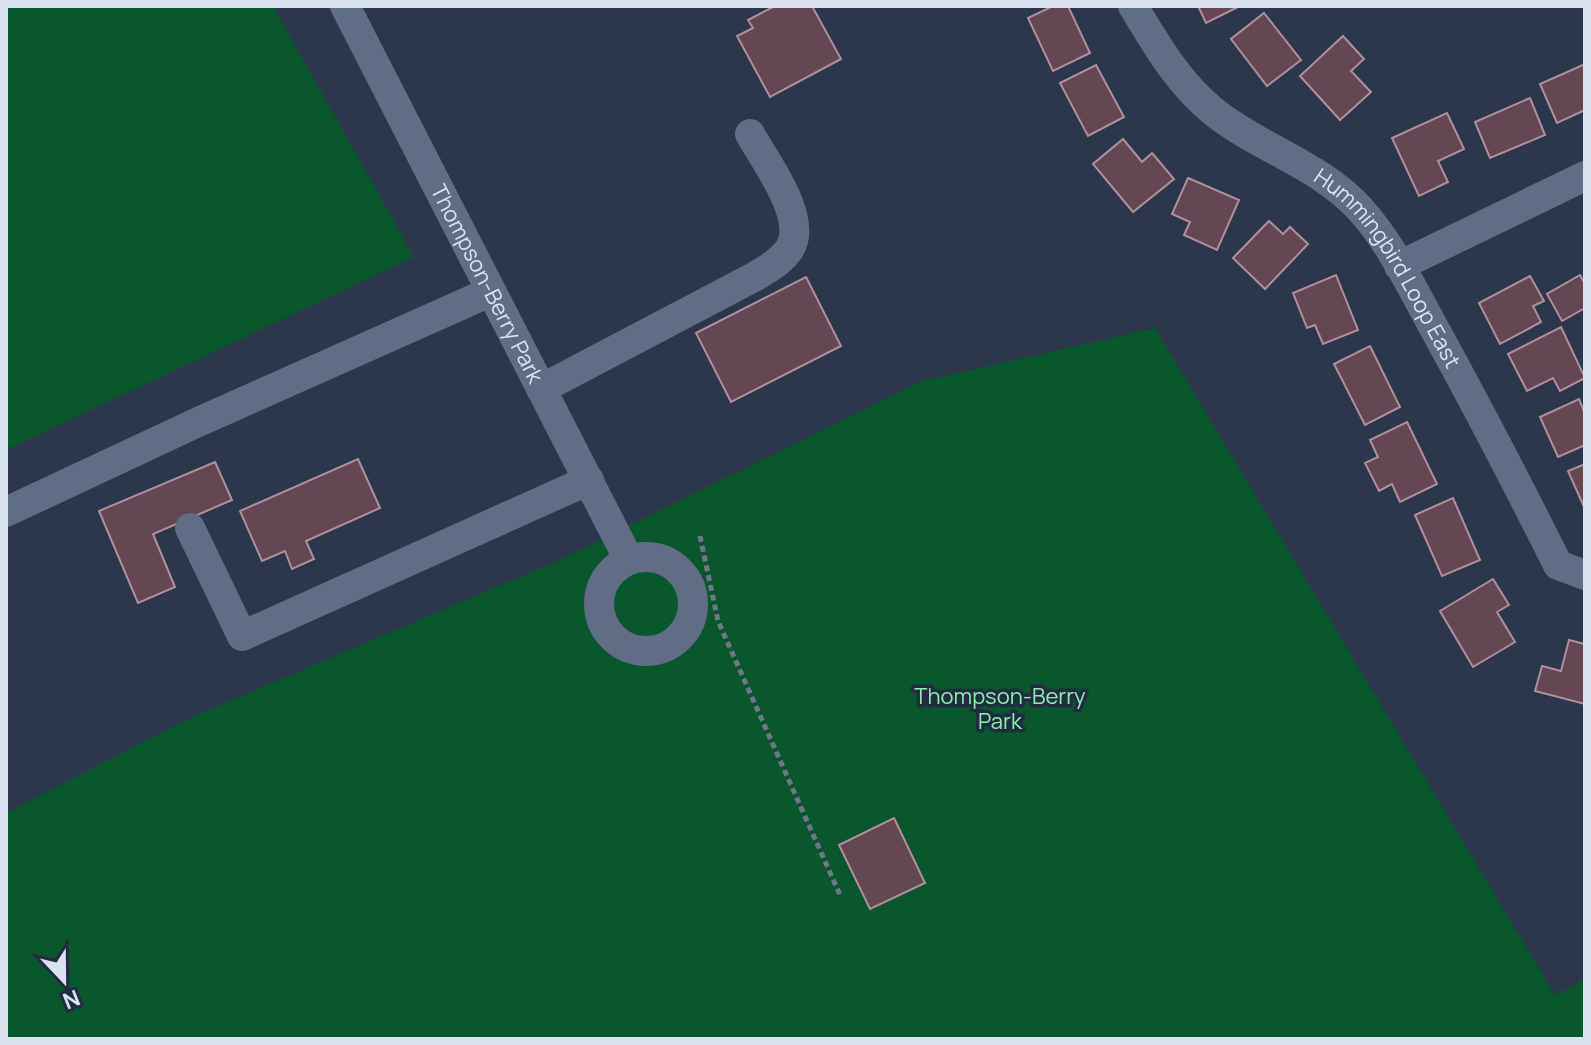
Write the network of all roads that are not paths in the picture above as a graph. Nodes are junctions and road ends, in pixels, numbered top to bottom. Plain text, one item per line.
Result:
1 (345, 6) edge
2 (1133, 6) edge
3 (750, 134) dead end
4 (1585, 176) edge
5 (1399, 266) junction
6 (490, 292) junction
7 (541, 389) junction
8 (589, 480) junction
9 (6, 512) edge
10 (190, 528) dead end
11 (629, 560) dead end
12 (1585, 575) edge

1 - 6 street, Thompson-Berry Park
2 - 5 street, Hummingbird Loop East
3 - 7 street
4 - 5 street
5 - 12 street, Hummingbird Loop East
6 - 7 street, Thompson-Berry Park
6 - 9 street
7 - 8 street, Thompson-Berry Park
8 - 10 street
8 - 11 street, Thompson-Berry Park

